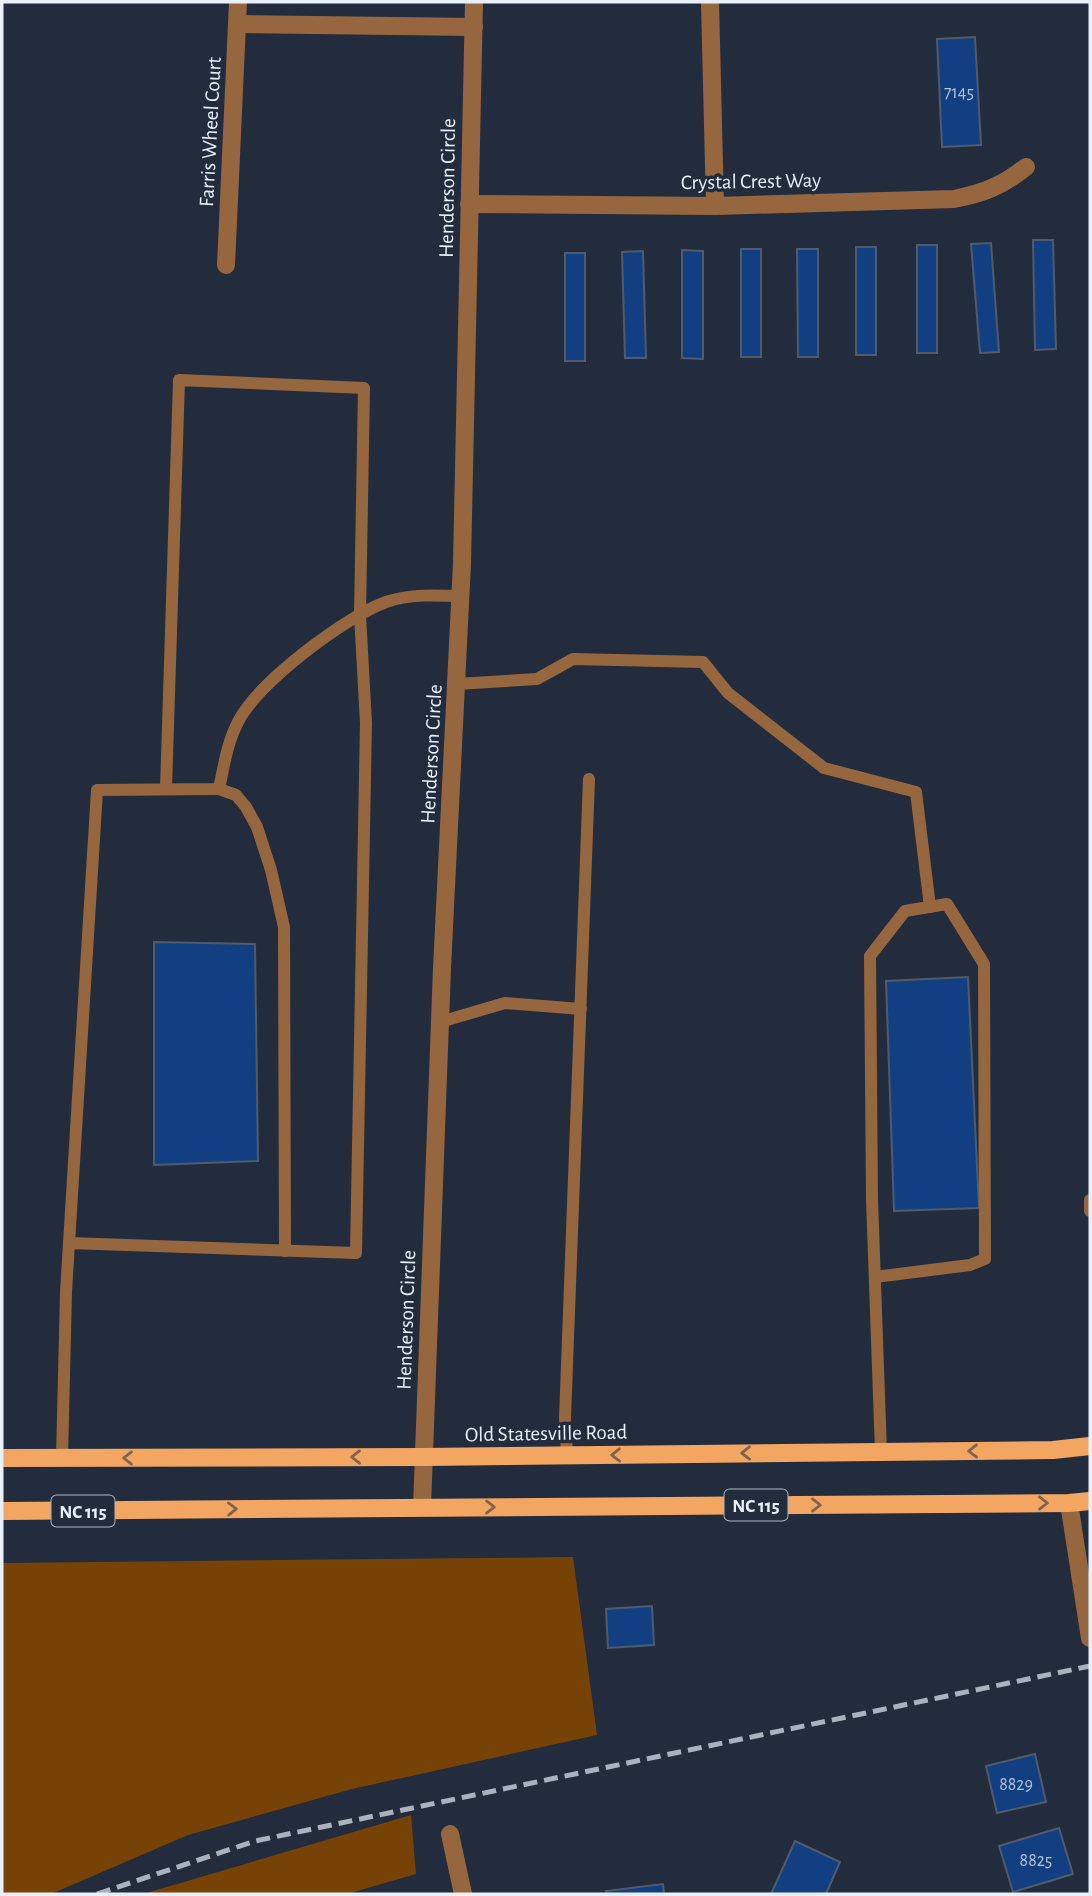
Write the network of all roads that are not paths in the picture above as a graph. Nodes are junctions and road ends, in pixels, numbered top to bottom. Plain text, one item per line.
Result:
1 (238, 2) edge
2 (474, 2) edge
3 (710, 2) edge
4 (237, 24) junction
5 (474, 27) junction
6 (1026, 167) dead end
7 (469, 204) junction
8 (715, 206) junction
9 (226, 265) dead end
10 (460, 596) junction
11 (360, 615) junction
12 (457, 684) junction
13 (589, 779) dead end
14 (166, 789) junction
15 (219, 789) junction
16 (930, 907) junction
17 (581, 1009) junction
18 (440, 1022) junction
19 (1090, 1200) edge
20 (1090, 1210) edge
21 (69, 1242) junction
22 (285, 1251) junction
23 (875, 1277) junction
24 (1090, 1446) edge
25 (881, 1452) junction
26 (567, 1455) junction
27 (424, 1457) junction
28 (2, 1458) edge
29 (62, 1458) junction
30 (1090, 1501) edge
31 (1069, 1503) junction
32 (422, 1507) junction
33 (2, 1511) edge
34 (1090, 1638) edge
35 (450, 1834) dead end
36 (463, 1894) edge

1 - 4 street, Farris Wheel Court
2 - 5 street, Henderson Circle
3 - 8 street
4 - 5 street
4 - 9 street, Farris Wheel Court
5 - 7 street, Henderson Circle
6 - 8 street, Crystal Crest Way
7 - 8 street, Crystal Crest Way
7 - 10 street, Henderson Circle
10 - 11 lane
10 - 12 street, Henderson Circle
11 - 14 lane
11 - 15 lane
11 - 22 lane
12 - 16 lane
12 - 18 street, Henderson Circle
13 - 17 lane
14 - 15 lane
14 - 21 lane
15 - 22 lane
16 - 23 lane
16 - 23 lane
17 - 18 lane
17 - 26 lane
18 - 27 street, Henderson Circle
19 - 20 lane
21 - 22 lane
21 - 29 lane
23 - 25 lane
24 -> 25 main road, Old Statesville Road
25 -> 26 main road, Old Statesville Road
26 - 27 main road, Old Statesville Road
27 -> 29 main road, Old Statesville Road
27 - 32 street, Henderson Circle
28 - 29 main road, Old Statesville Road
30 - 31 main road, NC 115
32 -> 31 main road, NC 115
31 - 34 street
33 -> 32 main road, NC 115
35 - 36 street

